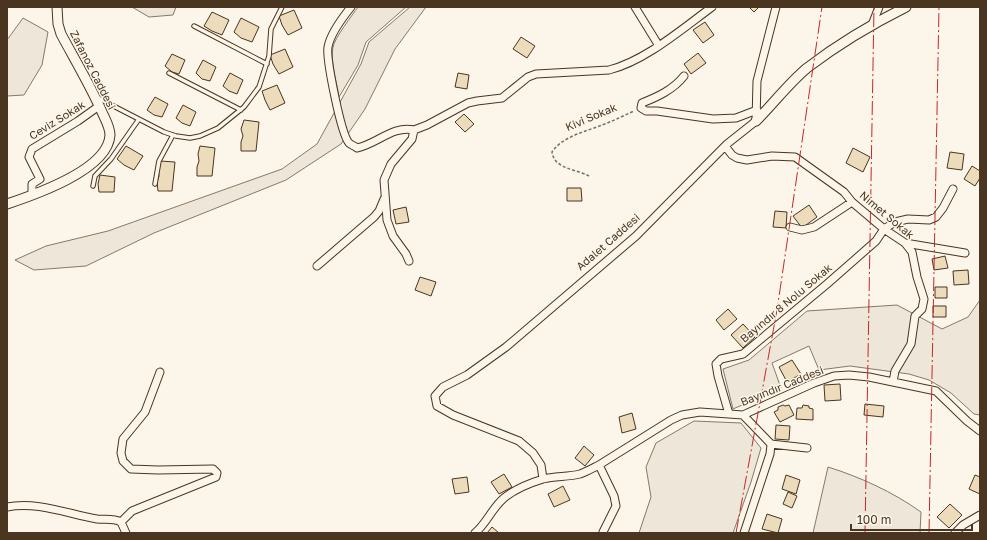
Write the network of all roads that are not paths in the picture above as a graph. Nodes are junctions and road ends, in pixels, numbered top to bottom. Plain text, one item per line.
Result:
1 (57, 7) edge
2 (282, 7) edge
3 (351, 7) edge
4 (635, 7) edge
5 (712, 7) edge
6 (776, 7) edge
7 (879, 7) edge
8 (906, 7) edge
9 (872, 25) junction
10 (194, 26) dead end
11 (659, 46) junction
12 (267, 64) junction
13 (169, 73) dead end
14 (684, 76) dead end
15 (95, 97) junction
16 (100, 106) junction
17 (241, 110) junction
18 (757, 110) junction
19 (139, 119) junction
20 (756, 121) junction
21 (414, 130) junction
22 (173, 136) junction
23 (725, 146) junction
24 (156, 184) dead end
25 (93, 186) dead end
26 (953, 189) dead end
27 (32, 196) junction
28 (384, 197) junction
29 (852, 202) junction
30 (7, 204) edge
31 (790, 227) dead end
32 (884, 229) junction
33 (905, 243) junction
34 (965, 253) dead end
35 (409, 260) dead end
36 (317, 266) dead end
37 (160, 372) dead end
38 (893, 382) junction
39 (729, 414) junction
40 (743, 415) junction
41 (980, 431) edge
42 (771, 444) junction
43 (807, 448) dead end
44 (599, 465) junction
45 (543, 479) junction
46 (7, 507) edge
47 (980, 515) edge
48 (121, 522) junction
49 (603, 532) dead end
50 (126, 533) edge
51 (475, 533) edge
52 (744, 533) edge
53 (955, 533) edge

1 - 15 street, Zafanoz Caddesi
2 - 12 lane
3 - 21 street
4 - 11 street
5 - 11 street
6 - 18 street
7 - 9 street
8 - 9 street, Adalet Caddesi
9 - 20 street, Adalet Caddesi
10 - 12 lane
11 - 21 street
12 - 17 lane
13 - 17 lane
14 - 18 street
15 - 16 street, Zafanoz Caddesi
15 - 19 lane
16 - 27 street, Zafanoz Caddesi
16 - 27 street, Ceviz Sokak
17 - 22 lane
18 - 20 street
19 - 22 lane
19 - 25 lane
20 - 23 street, Adalet Caddesi
21 - 28 street
22 - 24 lane
23 - 29 street, Nimet Sokak
23 - 45 street, Adalet Caddesi
26 - 32 street
27 - 30 street, Zafanoz Caddesi
28 - 35 street
28 - 36 street
29 - 31 street
29 - 32 street, Nimet Sokak
32 - 33 street, Nimet Sokak
32 - 39 street, Bayındır 8 Nolu Sokak
33 - 34 street
33 - 38 street, Nimet Sokak
37 - 48 street
38 - 40 street, Bayındır Caddesi
38 - 41 street, Bayındır Caddesi
39 - 40 street, Bayındır Caddesi
39 - 44 street, Bayındır Caddesi
40 - 42 street
42 - 43 street
42 - 52 street
44 - 45 street, Bayındır Caddesi
44 - 49 street
45 - 51 street, Bayındır Caddesi
46 - 48 street
47 - 53 street
48 - 50 street

